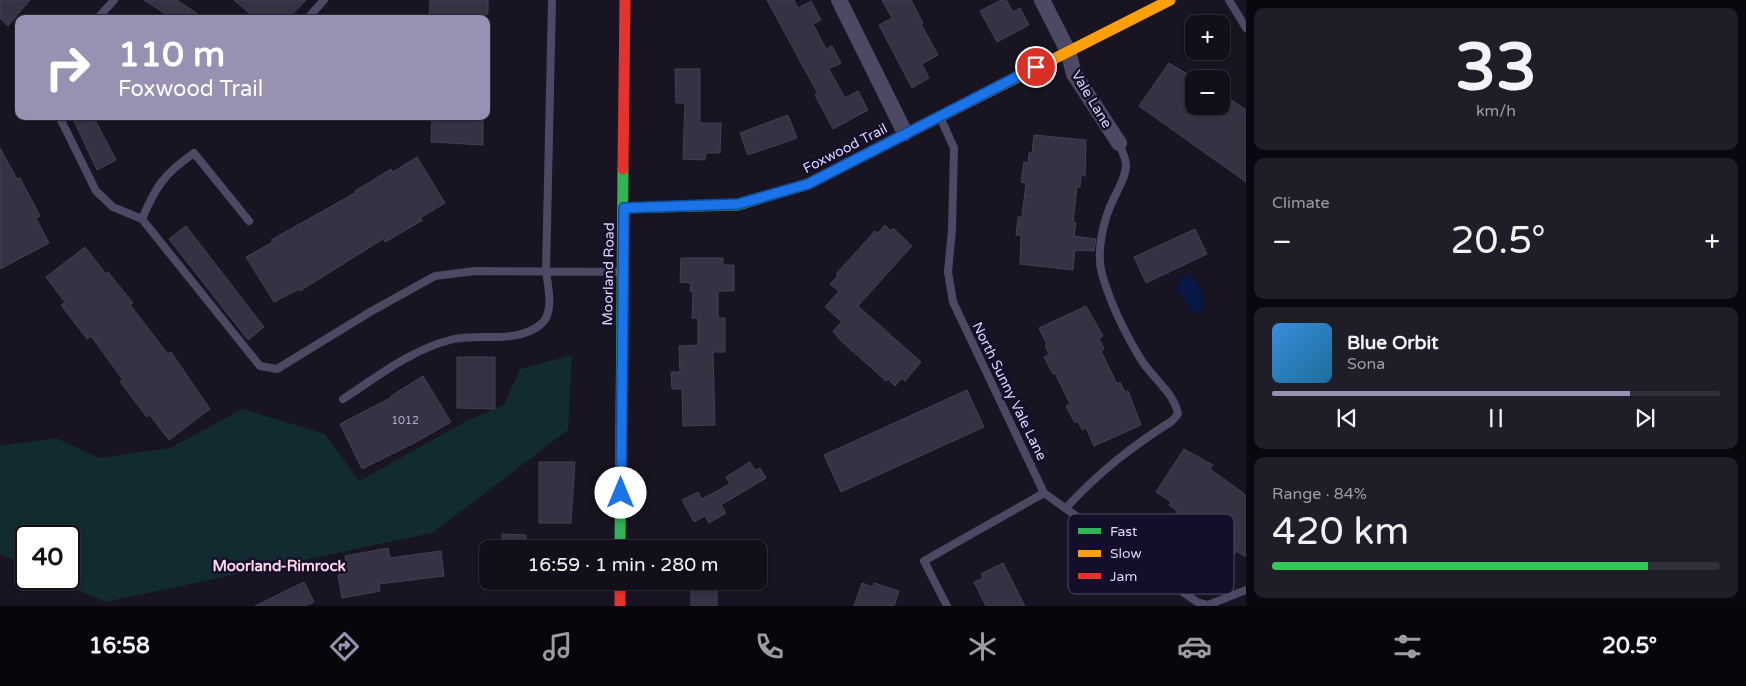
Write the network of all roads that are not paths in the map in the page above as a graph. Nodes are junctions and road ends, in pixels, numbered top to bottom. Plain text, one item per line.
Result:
1 (114, 0) edge
2 (324, 0) edge
3 (552, 0) edge
4 (625, 0) edge
5 (839, 0) edge
6 (1042, 0) edge
7 (1170, 0) edge
8 (1229, 0) edge
9 (101, 15) edge
10 (311, 15) edge
11 (1246, 28) edge
12 (1068, 51) junction
13 (940, 116) junction
14 (61, 120) edge
15 (905, 133) junction
16 (1119, 143) joint
17 (624, 208) junction
18 (142, 219) junction
19 (250, 221) dead end
20 (546, 271) junction
21 (623, 272) junction
22 (343, 398) dead end
23 (1044, 492) junction
24 (1066, 508) junction
25 (1074, 514) edge
26 (620, 540) edge
27 (620, 590) edge
28 (1246, 590) edge
29 (1187, 594) edge
30 (620, 606) edge
31 (948, 606) edge

1 - 9 lane
2 - 10 lane
3 - 20 lane
4 - 17 street, Moorland Road
5 - 15 street
6 - 12 street, Vale Lane
7 - 12 street, Foxwood Trail
8 - 11 lane
12 - 13 street, Foxwood Trail
12 - 16 street, Vale Lane
13 - 15 street, Foxwood Trail
13 - 23 lane, North Sunny Vale Lane
14 - 18 lane
15 - 17 street, Foxwood Trail
16 - 24 lane
17 - 21 street, Moorland Road
18 - 19 lane
18 - 20 lane
20 - 21 lane
20 - 22 lane
21 - 26 street, Moorland Road
23 - 24 lane, North Sunny Vale Lane
23 - 31 lane
24 - 25 lane, North Sunny Vale Lane
27 - 30 street
28 - 29 lane, North Sunny Vale Lane

